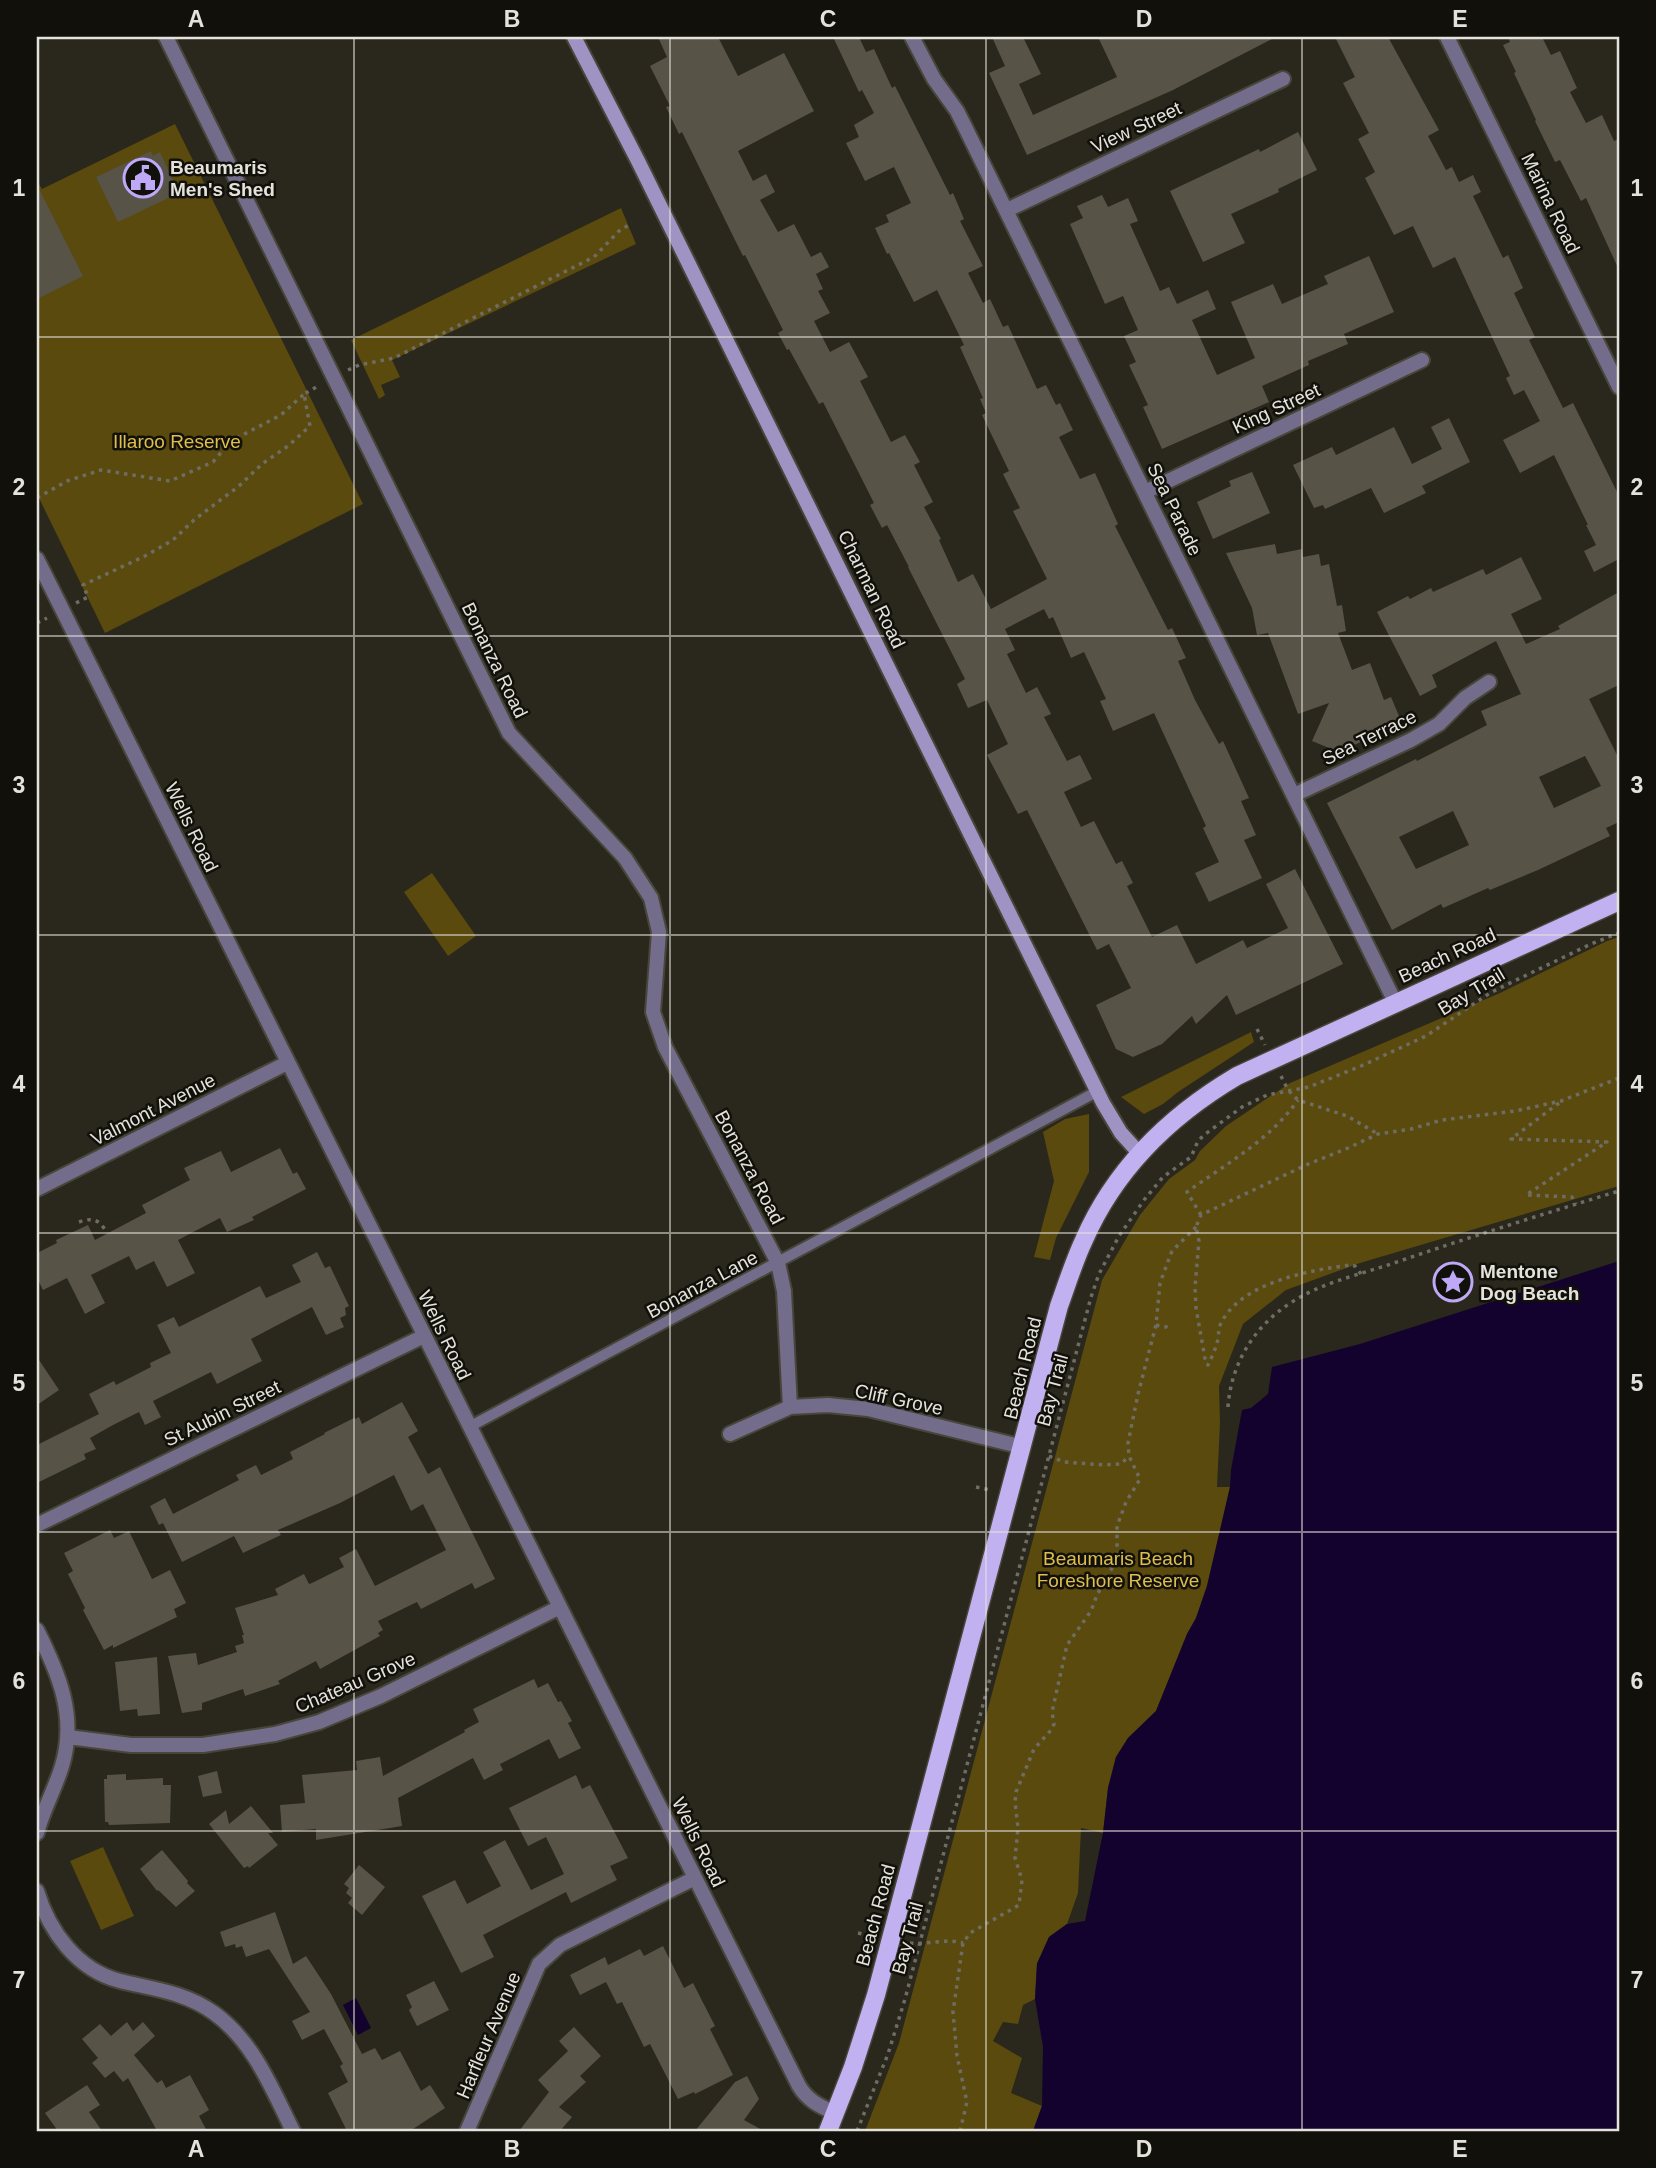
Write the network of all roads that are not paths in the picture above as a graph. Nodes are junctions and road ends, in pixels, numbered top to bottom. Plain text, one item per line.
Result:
1 (166, 37) edge
2 (574, 37) edge
3 (912, 37) edge
4 (1447, 37) edge
5 (1283, 79) dead end
6 (1007, 210) junction
7 (1422, 360) dead end
8 (1619, 387) edge
9 (1145, 492) junction
10 (37, 559) edge
11 (1489, 682) dead end
12 (1294, 795) junction
13 (1619, 901) edge
14 (1395, 1002) junction
15 (287, 1063) junction
16 (1098, 1091) junction
17 (1139, 1154) junction
18 (37, 1189) edge
19 (778, 1263) junction
20 (424, 1336) junction
21 (790, 1407) junction
22 (469, 1427) junction
23 (730, 1434) dead end
24 (1023, 1447) junction
25 (37, 1525) edge
26 (560, 1607) junction
27 (37, 1630) edge
28 (68, 1737) junction
29 (37, 1833) edge
30 (695, 1878) junction
31 (38, 1900) edge
32 (835, 2113) junction
33 (293, 2131) edge
34 (467, 2131) edge
35 (828, 2131) edge

1 - 19 street, Bonanza Road
2 - 16 main road, Charman Road
3 - 6 street, Sea Parade
4 - 8 street, Marina Road
5 - 6 street, View Street
6 - 9 street, Sea Parade
7 - 9 street, King Street
9 - 12 street, Sea Parade
10 - 15 street, Wells Road
11 - 12 street, Sea Terrace
12 - 14 street, Sea Parade
13 - 14 main road, Beach Road
14 - 17 main road, Beach Road
15 - 18 street, Valmont Avenue
15 - 20 street, Wells Road
16 - 17 main road, Charman Road
16 - 19 lane, Bonanza Lane
17 - 24 main road, Beach Road
19 - 21 street, Bonanza Road
19 - 22 lane, Bonanza Lane
20 - 22 street, Wells Road
20 - 25 street, St Aubin Street
21 - 23 street, Cliff Grove
21 - 24 street, Cliff Grove
22 - 26 street, Wells Road
24 - 32 main road, Beach Road
26 - 28 street, Chateau Grove
26 - 30 street, Wells Road
27 - 28 street
28 - 29 street
30 - 32 street, Wells Road
30 - 34 street, Harfleur Avenue
31 - 33 street
32 - 35 main road, Beach Road

